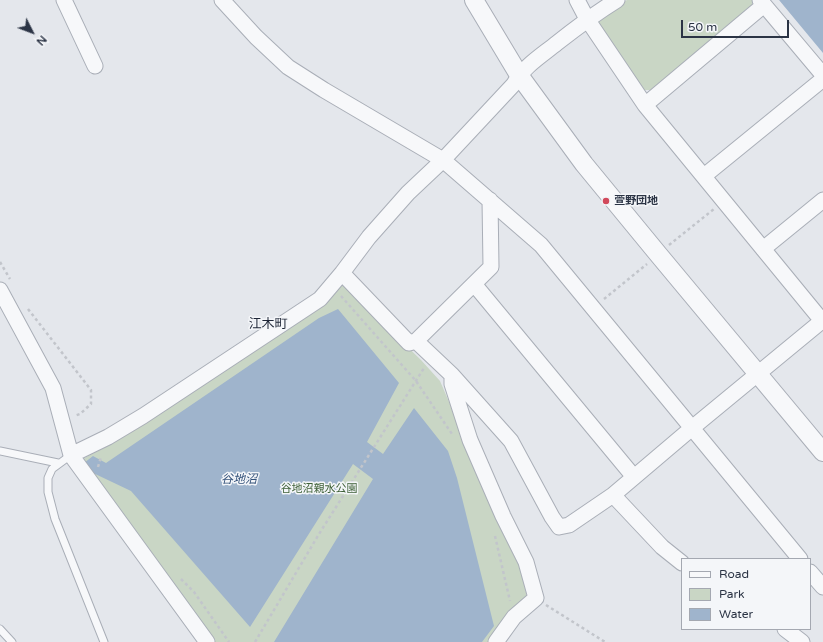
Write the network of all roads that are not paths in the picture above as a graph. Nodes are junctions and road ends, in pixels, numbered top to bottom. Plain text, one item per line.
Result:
1 (64, 0) edge
2 (222, 0) edge
3 (474, 0) edge
4 (577, 0) edge
5 (618, 0) edge
6 (762, 3) edge
7 (587, 19) junction
8 (95, 66) dead end
9 (519, 75) junction
10 (823, 75) edge
11 (823, 79) edge
12 (645, 105) junction
13 (443, 160) junction
14 (704, 176) junction
15 (490, 200) junction
16 (823, 200) edge
17 (763, 249) junction
18 (342, 273) junction
19 (474, 284) junction
20 (5, 286) edge
21 (823, 321) edge
22 (416, 341) junction
23 (758, 373) junction
24 (452, 375) junction
25 (692, 428) junction
26 (0, 451) edge
27 (823, 452) edge
28 (71, 455) junction
29 (58, 463) junction
30 (634, 476) junction
31 (613, 495) junction
32 (799, 558) edge
33 (681, 562) edge
34 (811, 573) edge
35 (823, 587) edge
36 (0, 629) edge
37 (786, 630) edge
38 (12, 642) edge
39 (104, 642) edge
40 (207, 642) edge
41 (496, 642) edge
42 (802, 642) edge

1 - 8 street
2 - 13 street
3 - 9 street
4 - 7 street
5 - 7 street
6 - 10 street
6 - 12 street
7 - 9 street
7 - 12 street
9 - 13 street
9 - 23 street
11 - 14 street
12 - 14 street
13 - 15 street
13 - 18 street
14 - 17 street
15 - 19 street
15 - 25 street
16 - 17 street
17 - 21 street
18 - 22 street
18 - 28 street
19 - 22 street
19 - 30 street
20 - 28 street
21 - 23 street
22 - 24 street
23 - 25 street
23 - 27 street
24 - 31 street
24 - 41 street
25 - 30 street
25 - 32 street
26 - 29 lane
28 - 29 lane
28 - 40 street
29 - 39 lane
30 - 31 street
31 - 33 street
34 - 35 street
36 - 38 lane
37 - 42 street

